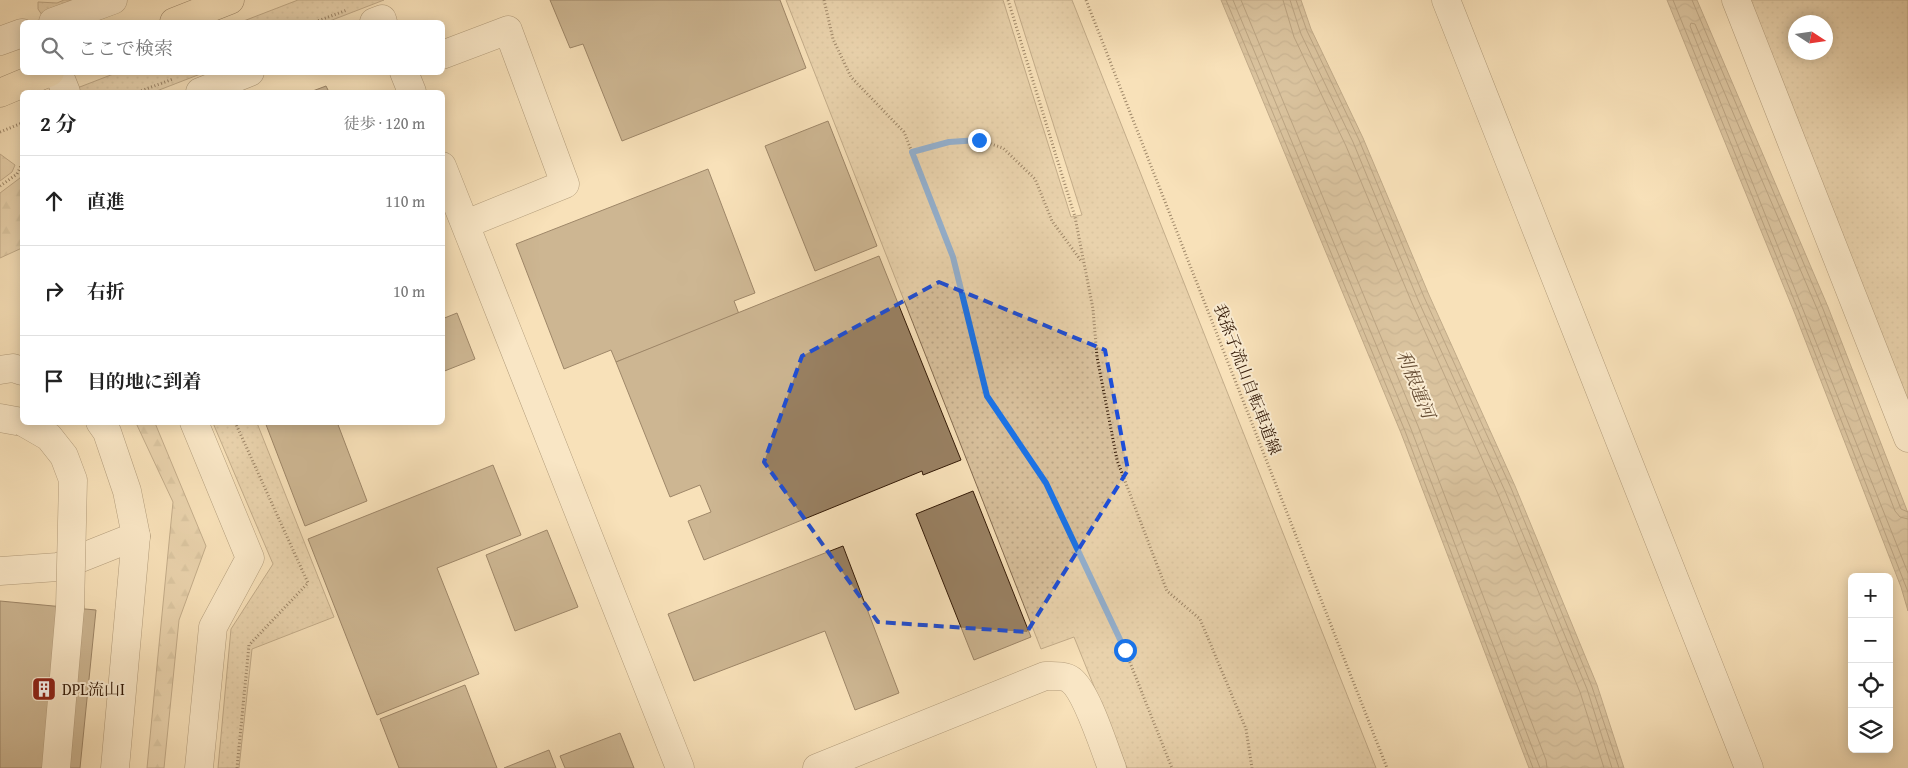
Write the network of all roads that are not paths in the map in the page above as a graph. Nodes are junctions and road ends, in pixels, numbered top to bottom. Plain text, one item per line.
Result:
1 (113, 0) edge
2 (230, 0) edge
3 (1446, 0) edge
4 (1736, 0) edge
5 (58, 20) edge
6 (179, 20) edge
7 (20, 34) edge
8 (0, 41) edge
9 (445, 54) edge
10 (42, 75) edge
11 (59, 75) edge
12 (235, 75) edge
13 (405, 75) edge
14 (190, 84) edge
15 (65, 90) edge
16 (411, 90) edge
17 (0, 92) edge
18 (445, 173) edge
19 (466, 224) junction
20 (0, 370) edge
21 (20, 370) edge
22 (0, 418) edge
23 (20, 421) edge
24 (28, 425) edge
25 (102, 425) edge
26 (195, 425) edge
27 (1908, 438) edge
28 (136, 536) junction
29 (0, 571) edge
30 (56, 768) edge
31 (115, 768) edge
32 (199, 768) edge
33 (680, 768) edge
34 (817, 768) edge
35 (1112, 768) edge
36 (1749, 768) edge

1 - 5 street
2 - 6 main road
3 - 36 street
4 - 27 street
7 - 8 street
9 - 19 street
10 - 17 main road
11 - 15 street
12 - 14 street
13 - 16 street
18 - 19 street
19 - 33 street
20 - 21 street
22 - 23 street
24 - 30 street, bridge
25 - 28 street
26 - 32 street
28 - 29 street
28 - 31 street
34 - 35 street

